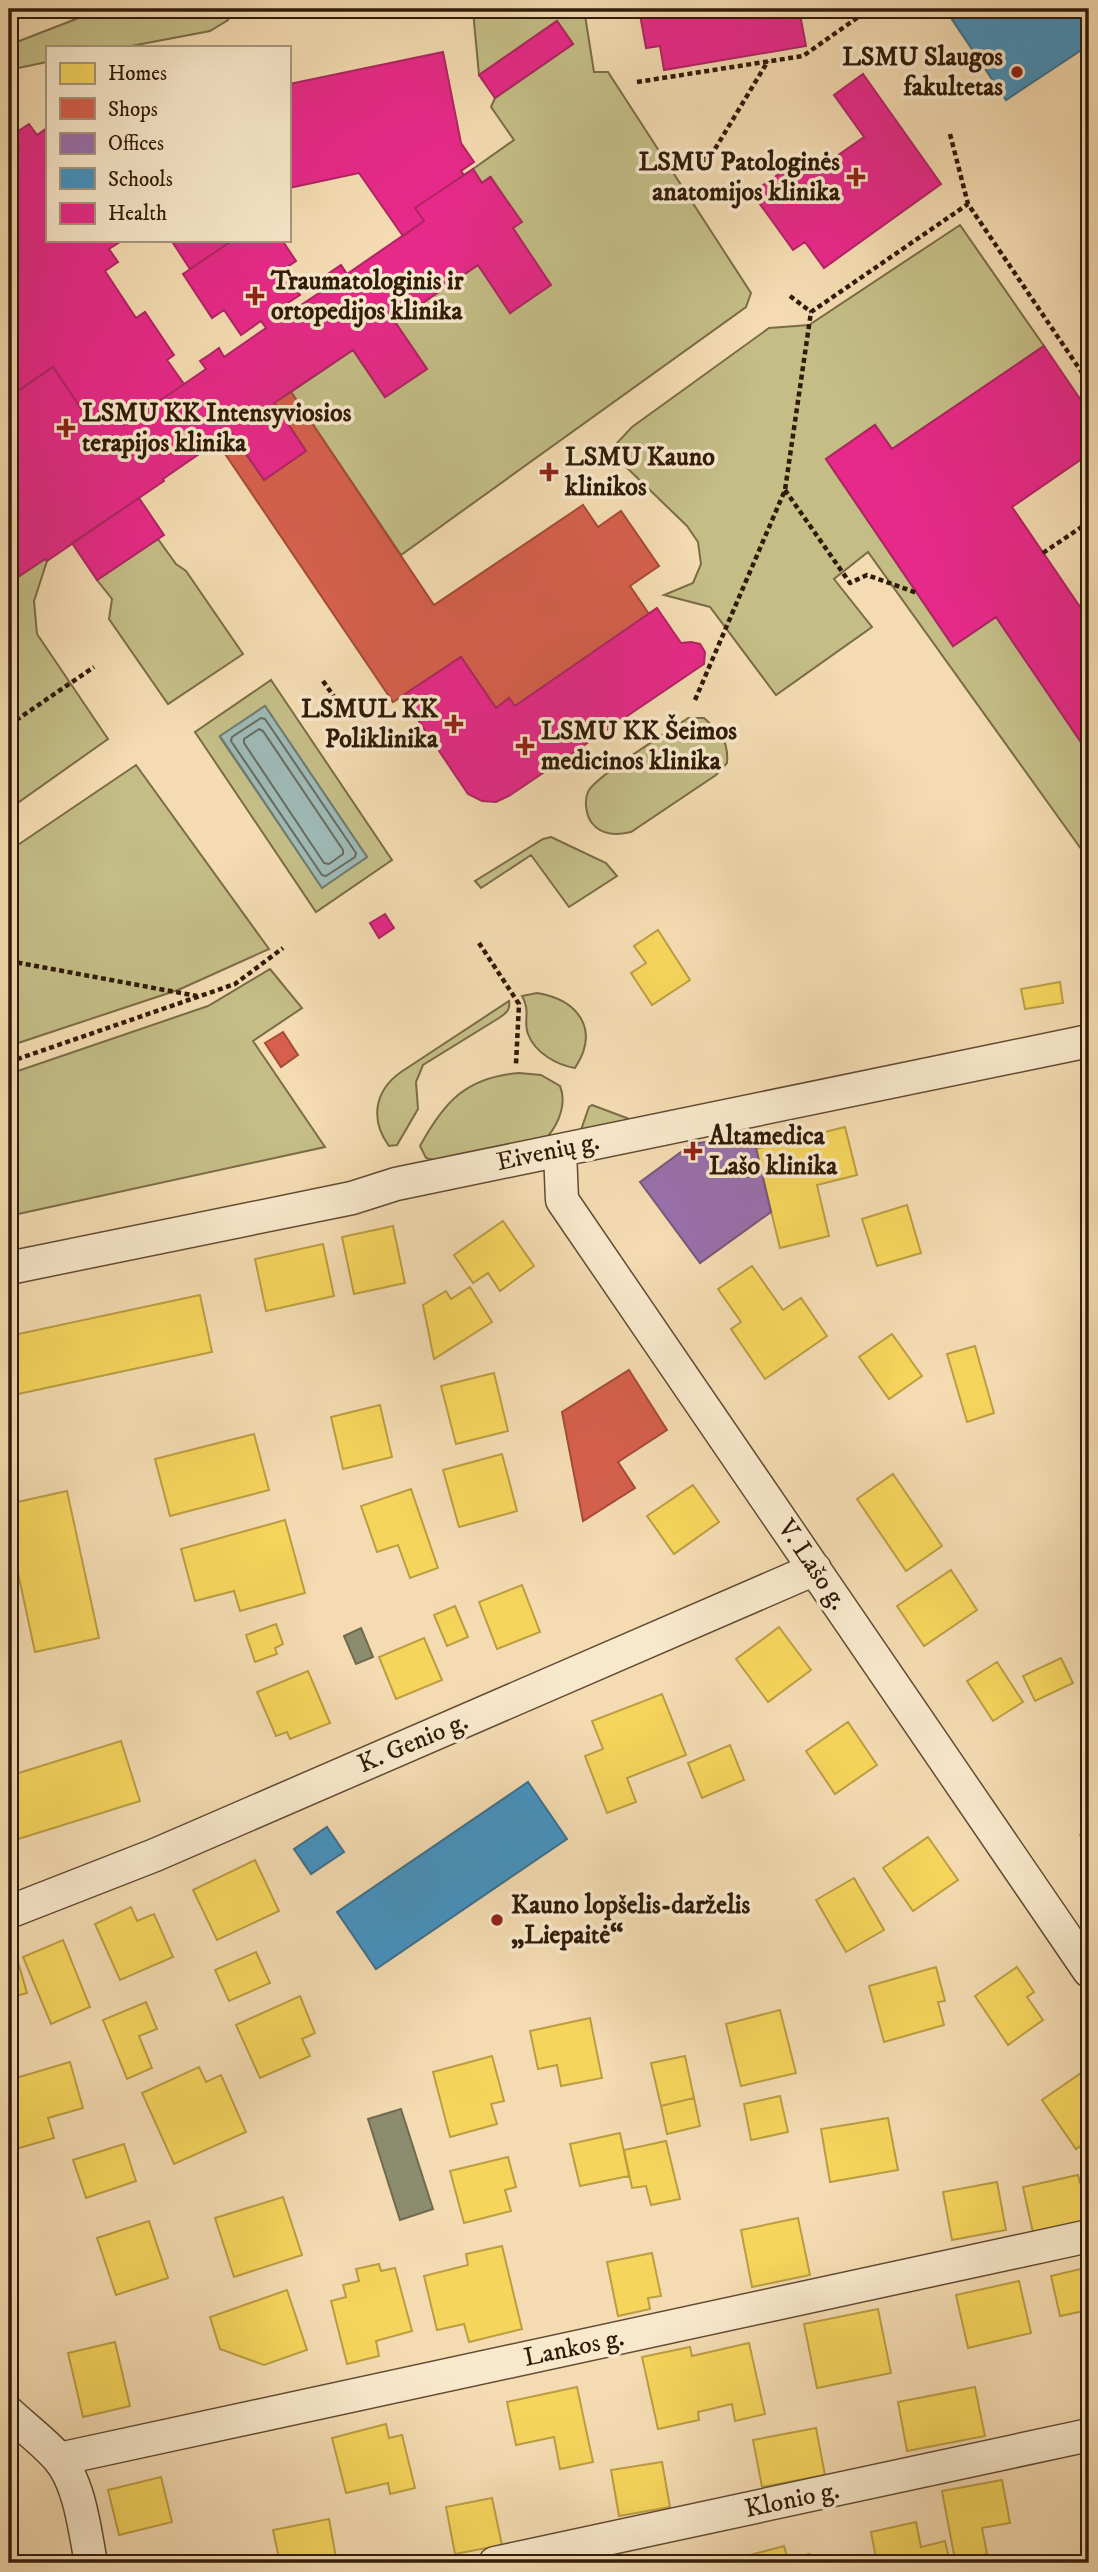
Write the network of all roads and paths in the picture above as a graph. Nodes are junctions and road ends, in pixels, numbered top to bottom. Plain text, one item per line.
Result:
1 (864, 13) dead end
2 (768, 61) junction
3 (637, 82) dead end
4 (950, 134) dead end
5 (696, 167) dead end
6 (968, 204) junction
7 (790, 296) dead end
8 (811, 312) junction
9 (1089, 383) edge
10 (785, 489) junction
11 (1089, 522) edge
12 (1043, 553) dead end
13 (917, 593) dead end
14 (94, 667) dead end
15 (323, 681) dead end
16 (335, 698) dead end
17 (695, 700) dead end
18 (9, 725) edge
19 (9, 818) edge
20 (17, 829) dead end
21 (479, 943) dead end
22 (283, 948) dead end
23 (9, 961) edge
24 (200, 997) junction
25 (1089, 1041) edge
26 (9, 1062) edge
27 (516, 1064) dead end
28 (560, 1151) junction
29 (9, 1268) edge
30 (815, 1569) junction
31 (9, 1912) edge
32 (1077, 1931) edge
33 (1089, 1971) edge
34 (1089, 2236) edge
35 (9, 2413) edge
36 (1089, 2435) edge
37 (59, 2459) junction
38 (91, 2563) edge
39 (495, 2563) edge

1 - 2 path
2 - 3 path
2 - 5 path
4 - 6 path
6 - 8 path
6 - 9 path
7 - 8 path
8 - 10 path
10 - 13 path
10 - 17 path
11 - 12 path
14 - 18 path
15 - 16 path
19 - 20 path
21 - 27 path
22 - 24 path
23 - 24 path
24 - 26 path
25 - 28 street, Eivenių g.
28 - 29 street, Eivenių g.
28 - 30 street, V. Lašo g.
30 - 31 street, K. Genio g.
30 - 32 street, V. Lašo g.
32 - 33 street, V. Lašo g.
34 - 37 street, Lankos g.
35 - 37 street
36 - 39 street, Klonio g.
37 - 38 street

